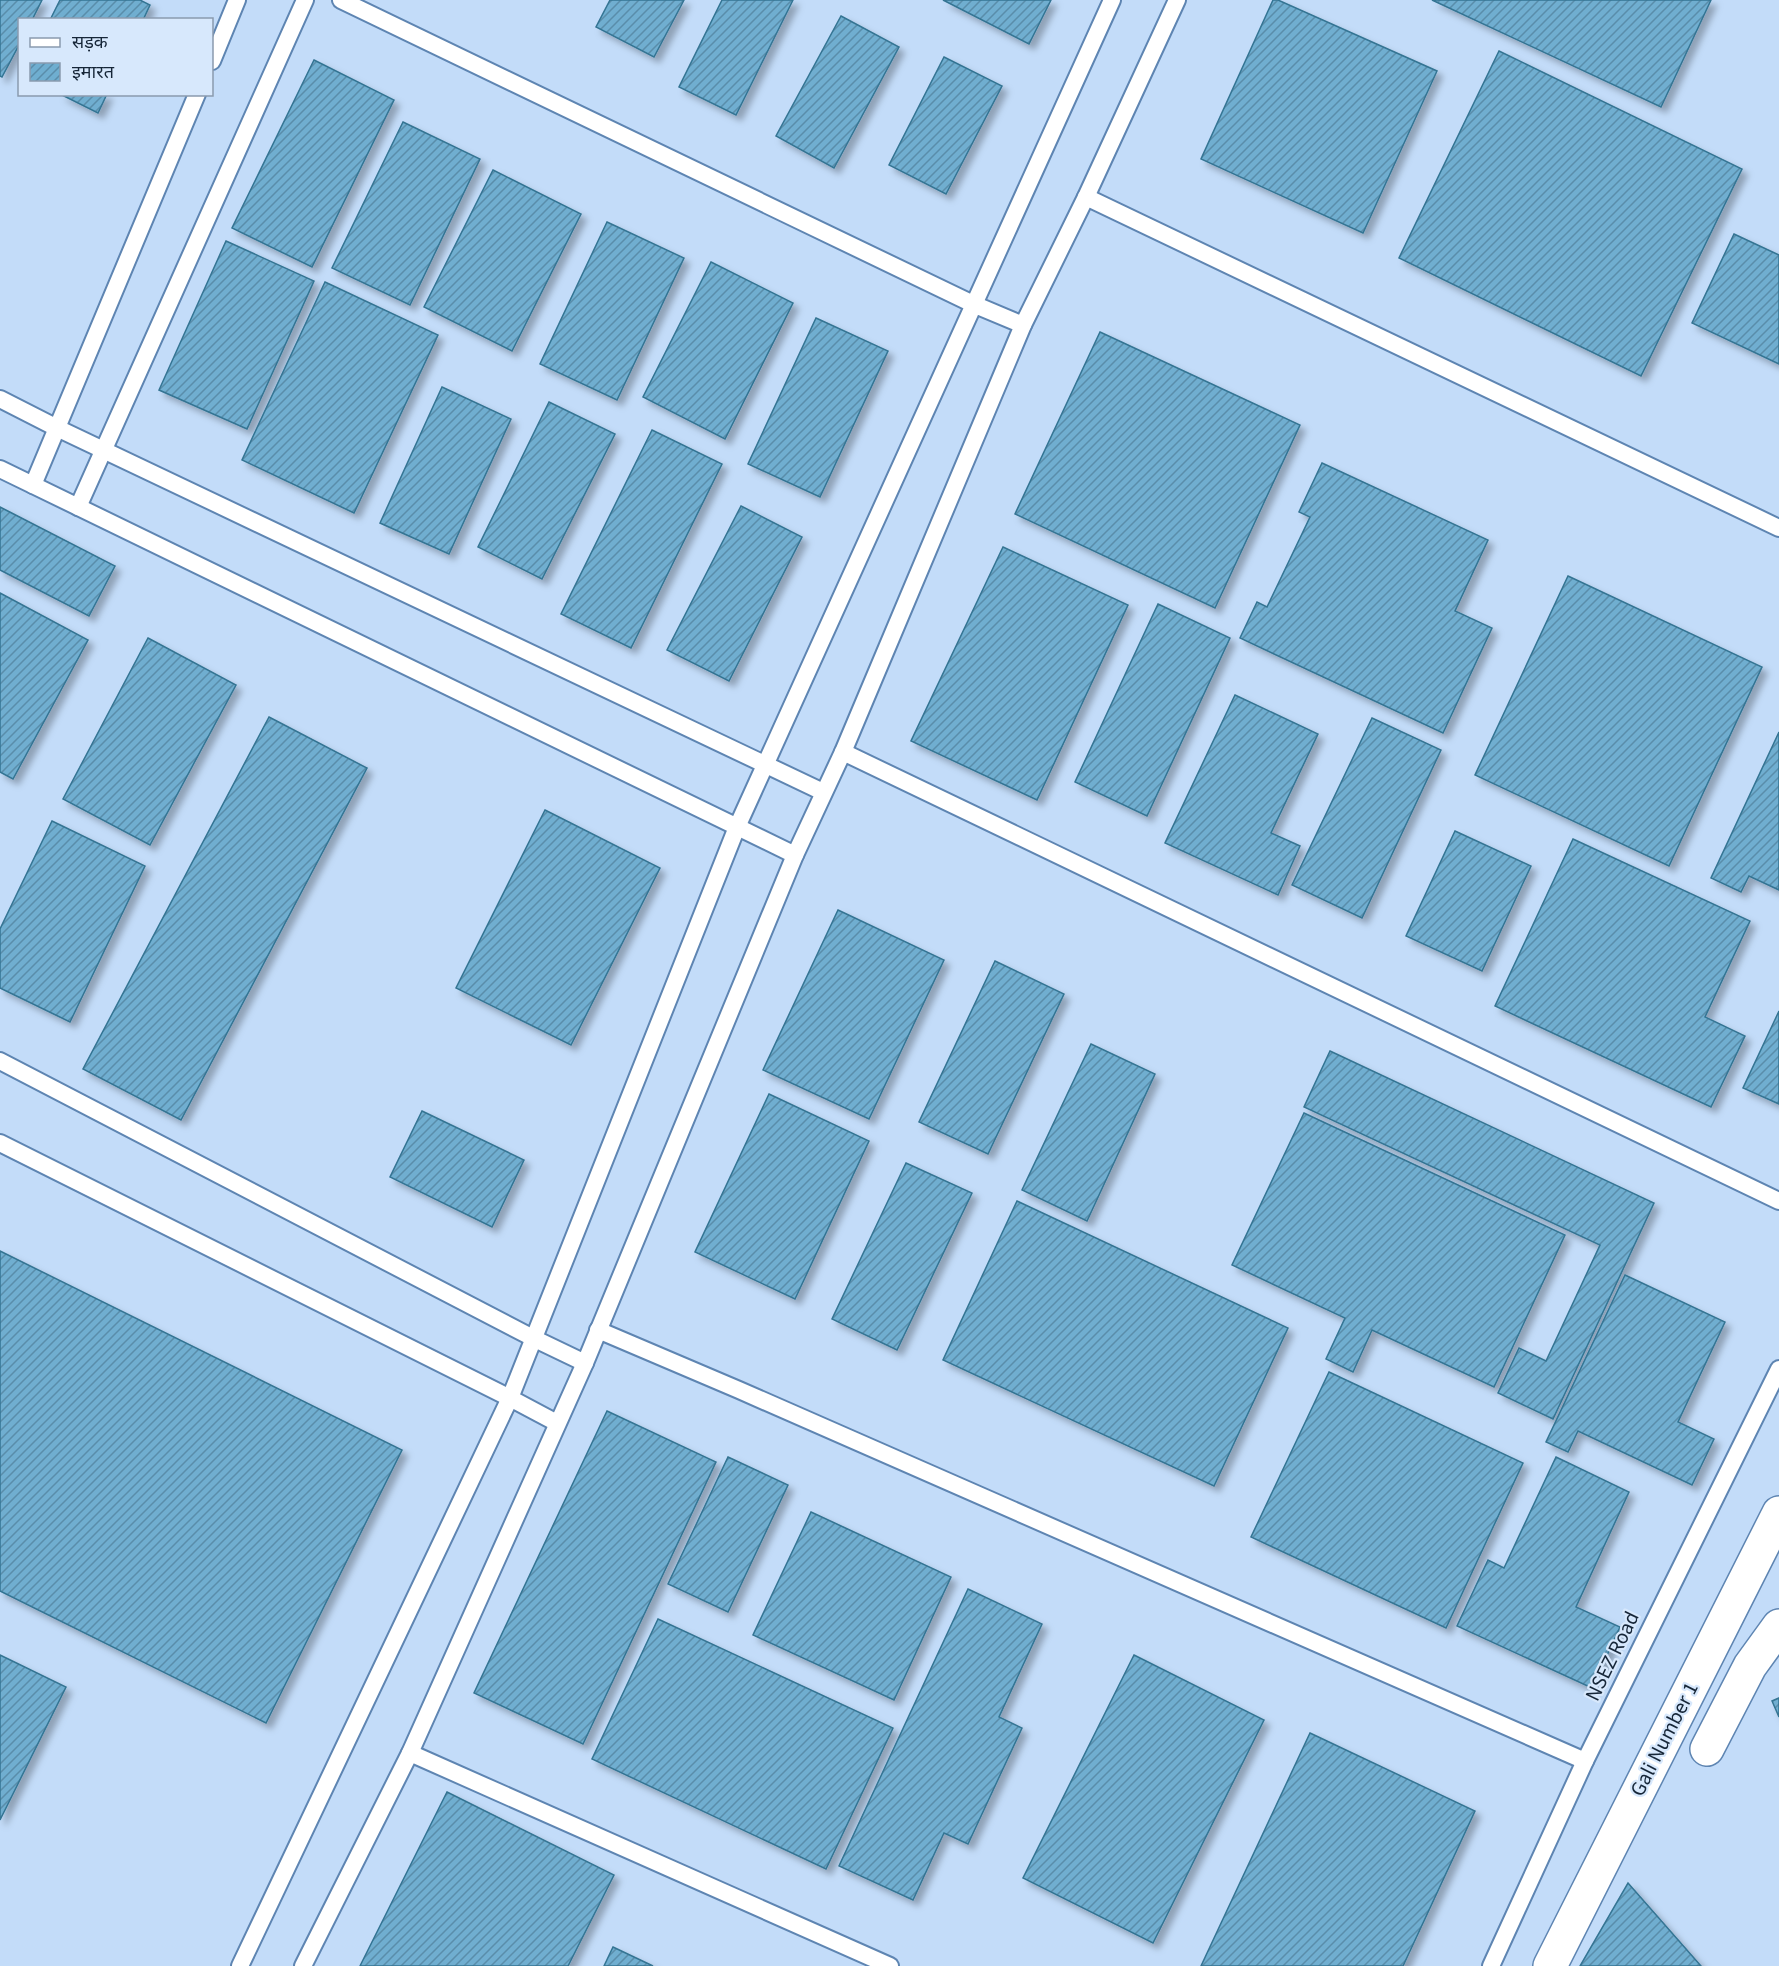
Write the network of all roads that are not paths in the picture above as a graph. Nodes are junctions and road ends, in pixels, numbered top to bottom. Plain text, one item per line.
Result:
1 (237, 0) edge
2 (305, 0) edge
3 (341, 0) edge
4 (1112, 0) edge
5 (1177, 0) edge
6 (213, 59) edge
7 (196, 96) edge
8 (1086, 197) junction
9 (973, 304) junction
10 (1023, 325) junction
11 (0, 399) edge
12 (57, 428) junction
13 (103, 449) junction
14 (0, 469) edge
15 (33, 485) junction
16 (78, 507) junction
17 (1779, 528) edge
18 (843, 752) junction
19 (765, 765) junction
20 (823, 792) junction
21 (737, 827) junction
22 (795, 855) junction
23 (0, 1061) edge
24 (0, 1143) edge
25 (1779, 1201) edge
26 (598, 1330) junction
27 (535, 1339) junction
28 (585, 1363) junction
29 (1779, 1369) edge
30 (510, 1398) junction
31 (557, 1424) junction
32 (1779, 1513) edge
33 (1779, 1626) edge
34 (1707, 1749) dead end
35 (410, 1753) junction
36 (1585, 1761) junction
37 (240, 1966) edge
38 (303, 1966) edge
39 (890, 1966) edge
40 (1491, 1966) edge
41 (1550, 1966) edge

1 - 6 lane
2 - 13 lane
3 - 9 lane
4 - 9 lane
5 - 8 lane
7 - 12 lane
8 - 10 lane
8 - 17 lane
9 - 10 lane
9 - 19 lane
10 - 18 lane
11 - 12 lane
12 - 13 lane
12 - 15 lane
13 - 16 lane
13 - 19 lane
14 - 15 lane
15 - 16 lane
16 - 21 lane
18 - 20 lane
18 - 25 lane
19 - 20 lane
19 - 21 lane
20 - 22 lane
21 - 22 lane
21 - 27 lane
22 - 26 lane
23 - 27 lane
24 - 30 lane
26 - 28 lane
26 - 36 lane
27 - 28 lane
27 - 30 lane
28 - 31 lane
29 - 36 lane, NSEZ Road
30 - 31 lane
30 - 37 lane
31 - 35 lane
32 - 41 street, Gali Number 1
33 - 34 street
35 - 38 lane
35 - 39 lane
36 - 40 lane, NSEZ Road

